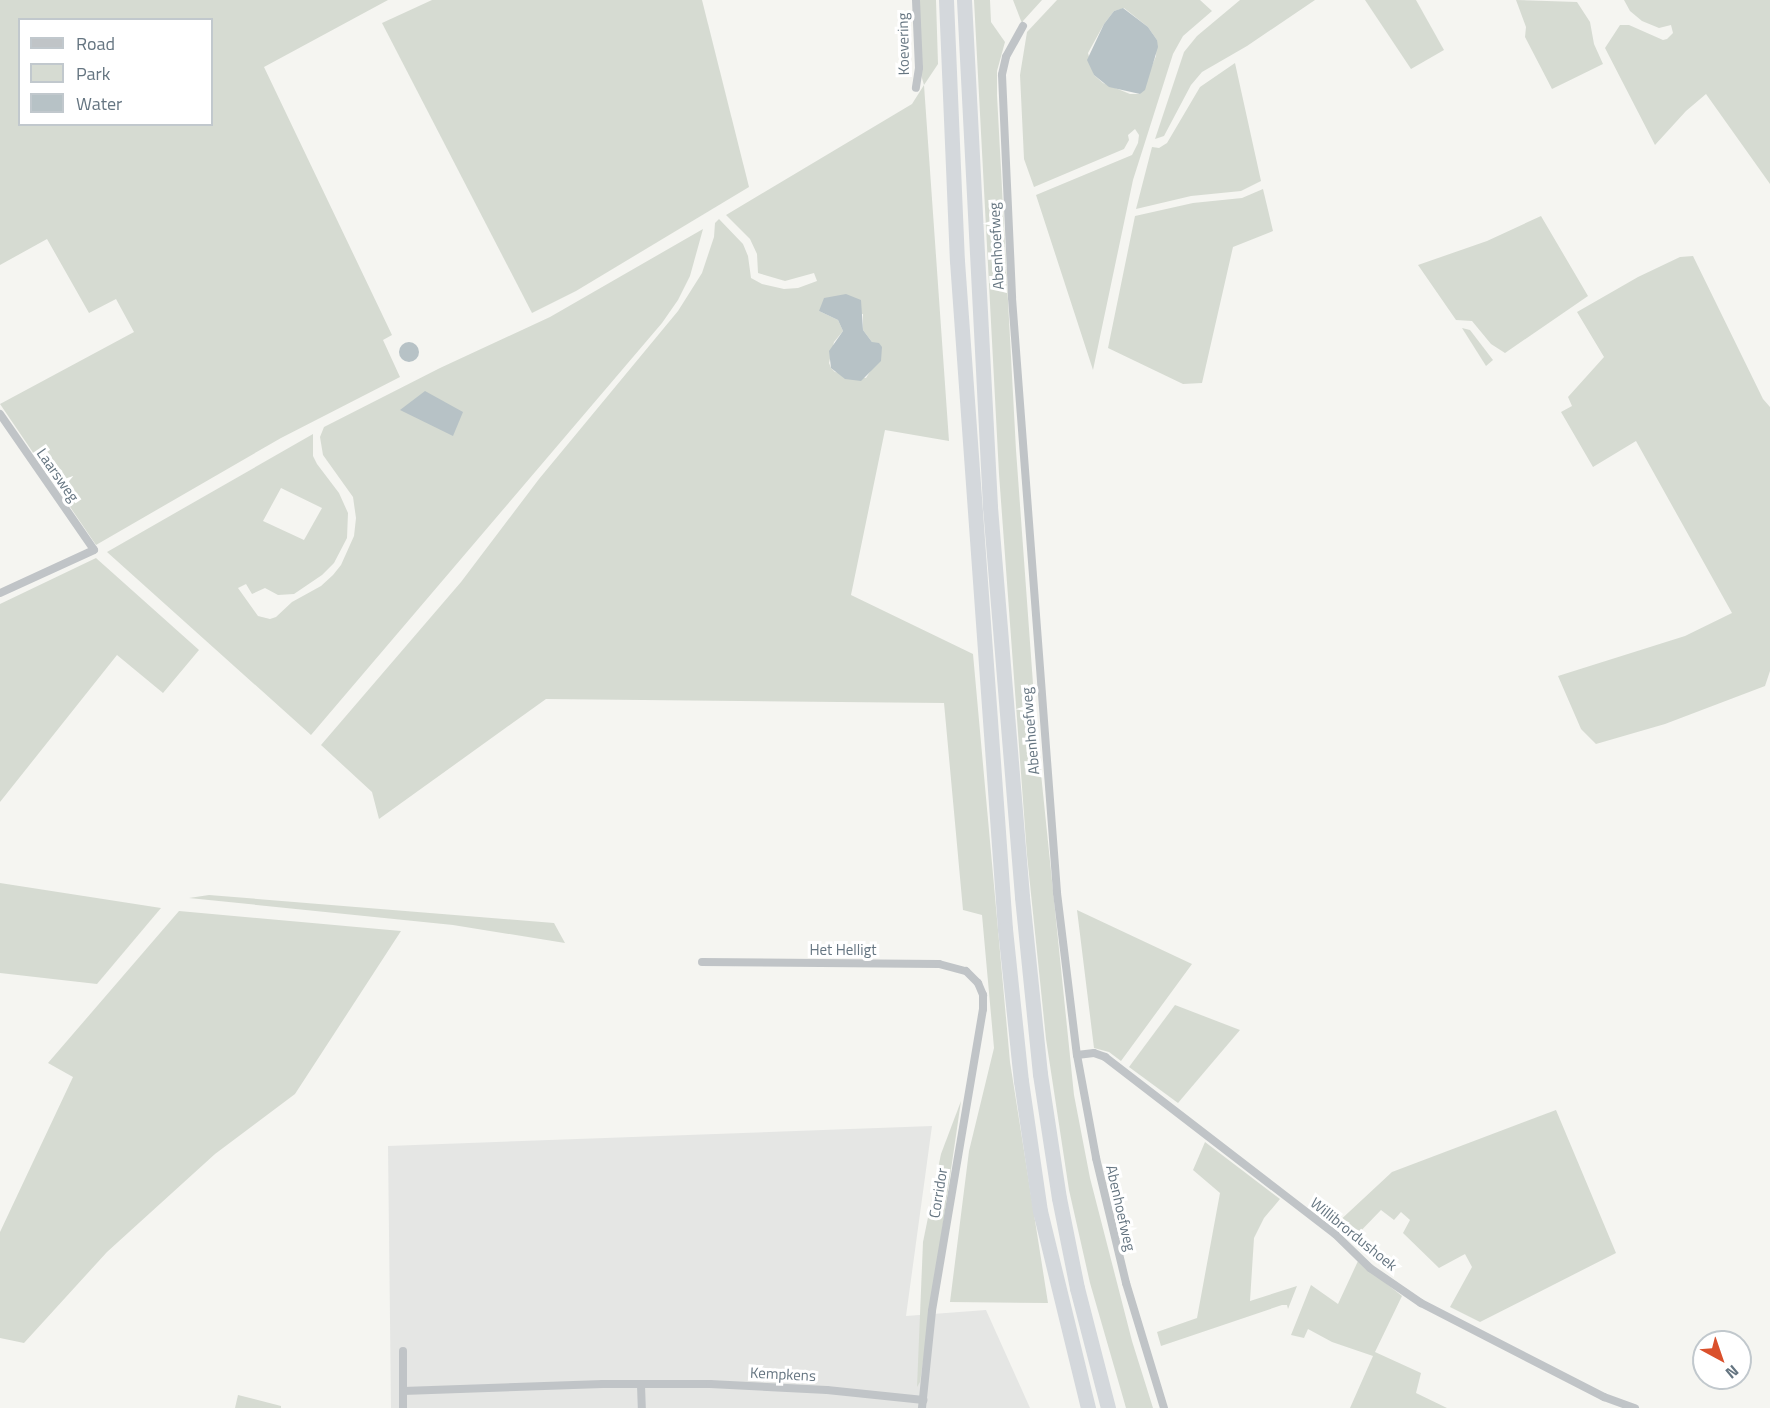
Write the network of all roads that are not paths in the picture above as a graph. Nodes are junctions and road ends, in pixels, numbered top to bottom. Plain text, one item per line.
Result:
1 (916, 0) edge
2 (946, 0) edge
3 (964, 0) edge
4 (1023, 26) dead end
5 (916, 88) dead end
6 (0, 414) edge
7 (0, 593) edge
8 (702, 962) dead end
9 (978, 983) joint
10 (1077, 1055) junction
11 (403, 1351) dead end
12 (641, 1384) junction
13 (403, 1391) junction
14 (922, 1404) edge
15 (403, 1408) edge
16 (642, 1408) edge
17 (1088, 1408) edge
18 (1108, 1408) edge
19 (1164, 1408) edge
20 (1635, 1408) edge

1 - 5 street, Koevering
2 - 17 highway
3 - 18 highway
4 - 10 street, Abenhoefweg
6 - 7 street, Laarsweg
8 - 9 street, Het Helligt
9 - 14 street, Corridor
10 - 19 street, Abenhoefweg
10 - 20 street, Willibrordushoek
11 - 13 street
12 - 13 street, Kempkens
12 - 14 street, Kempkens
12 - 16 street
13 - 15 street

